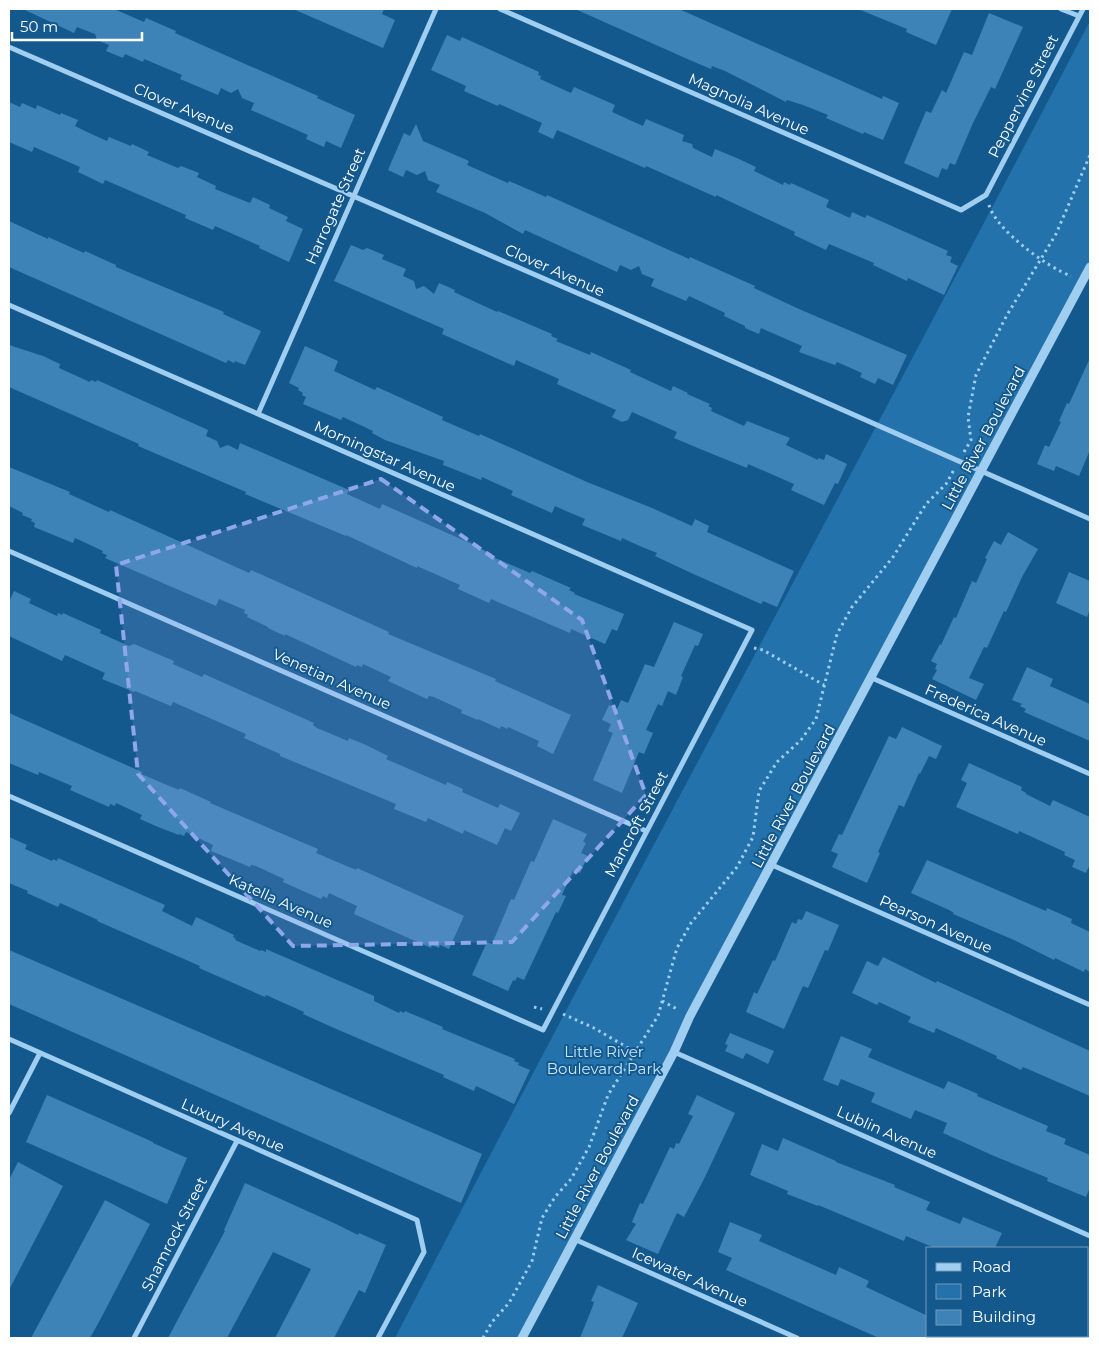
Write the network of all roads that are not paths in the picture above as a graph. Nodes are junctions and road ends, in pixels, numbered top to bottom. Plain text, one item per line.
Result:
1 (436, 9) edge
2 (500, 9) edge
3 (1061, 9) edge
4 (1083, 9) edge
5 (1079, 16) junction
6 (9, 47) edge
7 (354, 195) junction
8 (986, 195) joint
9 (1090, 269) edge
10 (9, 305) edge
11 (258, 414) junction
12 (980, 471) junction
13 (1090, 519) edge
14 (9, 551) edge
15 (752, 630) joint
16 (872, 678) junction
17 (1090, 774) edge
18 (9, 796) edge
19 (646, 831) junction
20 (772, 865) junction
21 (1090, 1005) edge
22 (543, 1030) joint
23 (9, 1039) edge
24 (674, 1052) junction
25 (40, 1053) junction
26 (9, 1113) edge
27 (237, 1141) junction
28 (1090, 1236) edge
29 (574, 1239) junction
30 (134, 1338) edge
31 (378, 1338) edge
32 (522, 1338) edge
33 (797, 1338) edge

1 - 7 street, Harrogate Street
2 - 8 street, Magnolia Avenue
3 - 5 street
4 - 5 street, Peppervine Street
5 - 8 street, Peppervine Street
6 - 7 street, Clover Avenue
7 - 11 street, Harrogate Street
7 - 12 street, Clover Avenue
9 - 12 street, Little River Boulevard
10 - 11 street, Morningstar Avenue
11 - 15 street, Morningstar Avenue
12 - 13 street, Clover Avenue
12 - 16 street, Little River Boulevard
14 - 19 street, Venetian Avenue
15 - 19 street, Mancroft Street
16 - 17 street, Frederica Avenue
16 - 20 street, Little River Boulevard
18 - 22 street, Katella Avenue
19 - 22 street, Mancroft Street
20 - 21 street, Pearson Avenue
20 - 24 street, Little River Boulevard
23 - 25 street, Luxury Avenue
24 - 28 street, Lublin Avenue
24 - 29 street, Little River Boulevard
25 - 26 street
25 - 27 street, Luxury Avenue
27 - 30 street, Shamrock Street
27 - 31 street, Luxury Avenue
29 - 32 street, Little River Boulevard
29 - 33 street, Icewater Avenue

